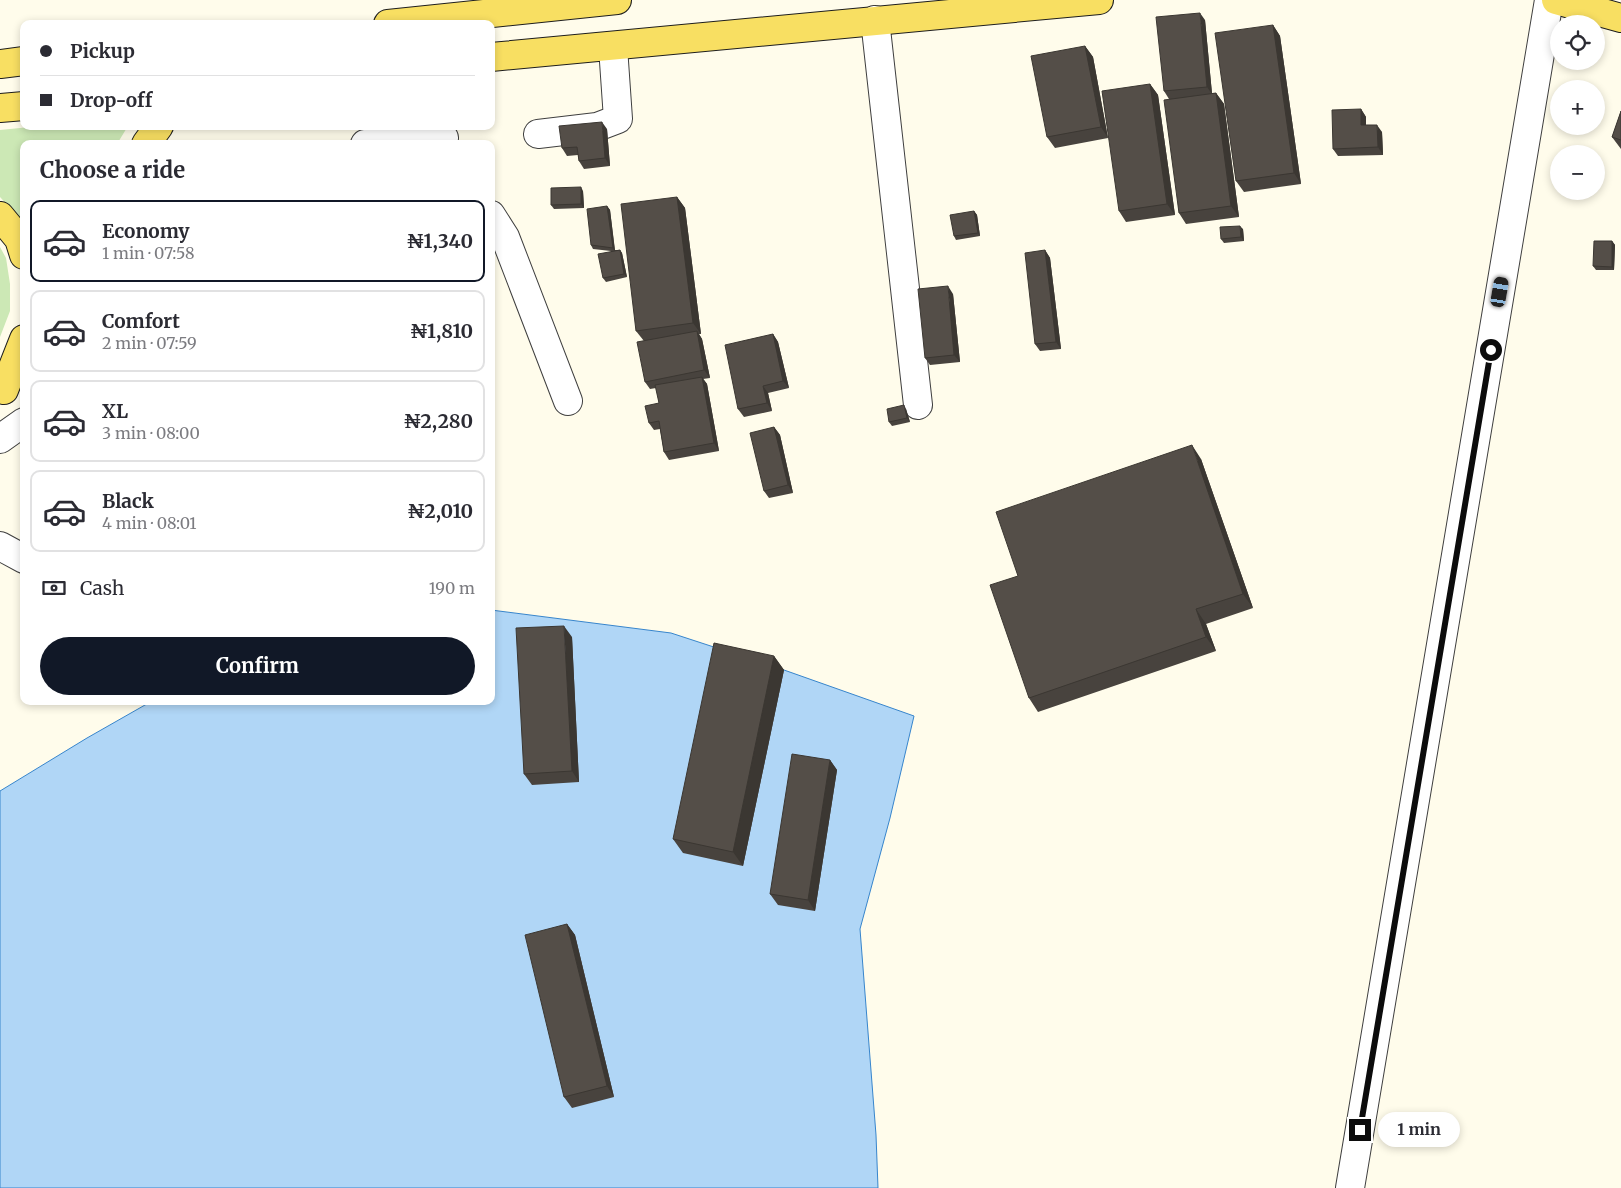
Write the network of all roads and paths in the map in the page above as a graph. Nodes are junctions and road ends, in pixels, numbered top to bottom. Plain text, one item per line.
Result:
1 (617, 0) edge
2 (1099, 0) edge
3 (1549, 0) edge
4 (1556, 0) edge
5 (1621, 18) edge
6 (426, 20) edge
7 (876, 20) junction
8 (613, 46) junction
9 (495, 57) edge
10 (20, 62) edge
11 (0, 64) edge
12 (20, 106) edge
13 (0, 108) edge
14 (538, 134) dead end
15 (445, 136) edge
16 (408, 140) edge
17 (0, 216) edge
18 (495, 221) edge
19 (20, 242) edge
20 (20, 349) edge
21 (20, 372) edge
22 (2, 392) edge
23 (568, 401) dead end
24 (918, 405) dead end
25 (20, 425) edge
26 (0, 439) edge
27 (0, 546) edge
28 (20, 557) edge
29 (1350, 1188) edge

1 - 6 main road
2 - 7 main road
3 - 29 lane
4 - 5 main road
7 - 8 main road
7 - 24 lane
8 - 9 main road
8 - 14 lane
10 - 11 main road
12 - 13 main road
15 - 16 lane
17 - 19 main road
18 - 23 lane
20 - 22 main road
21 - 22 main road
25 - 26 lane
27 - 28 lane

